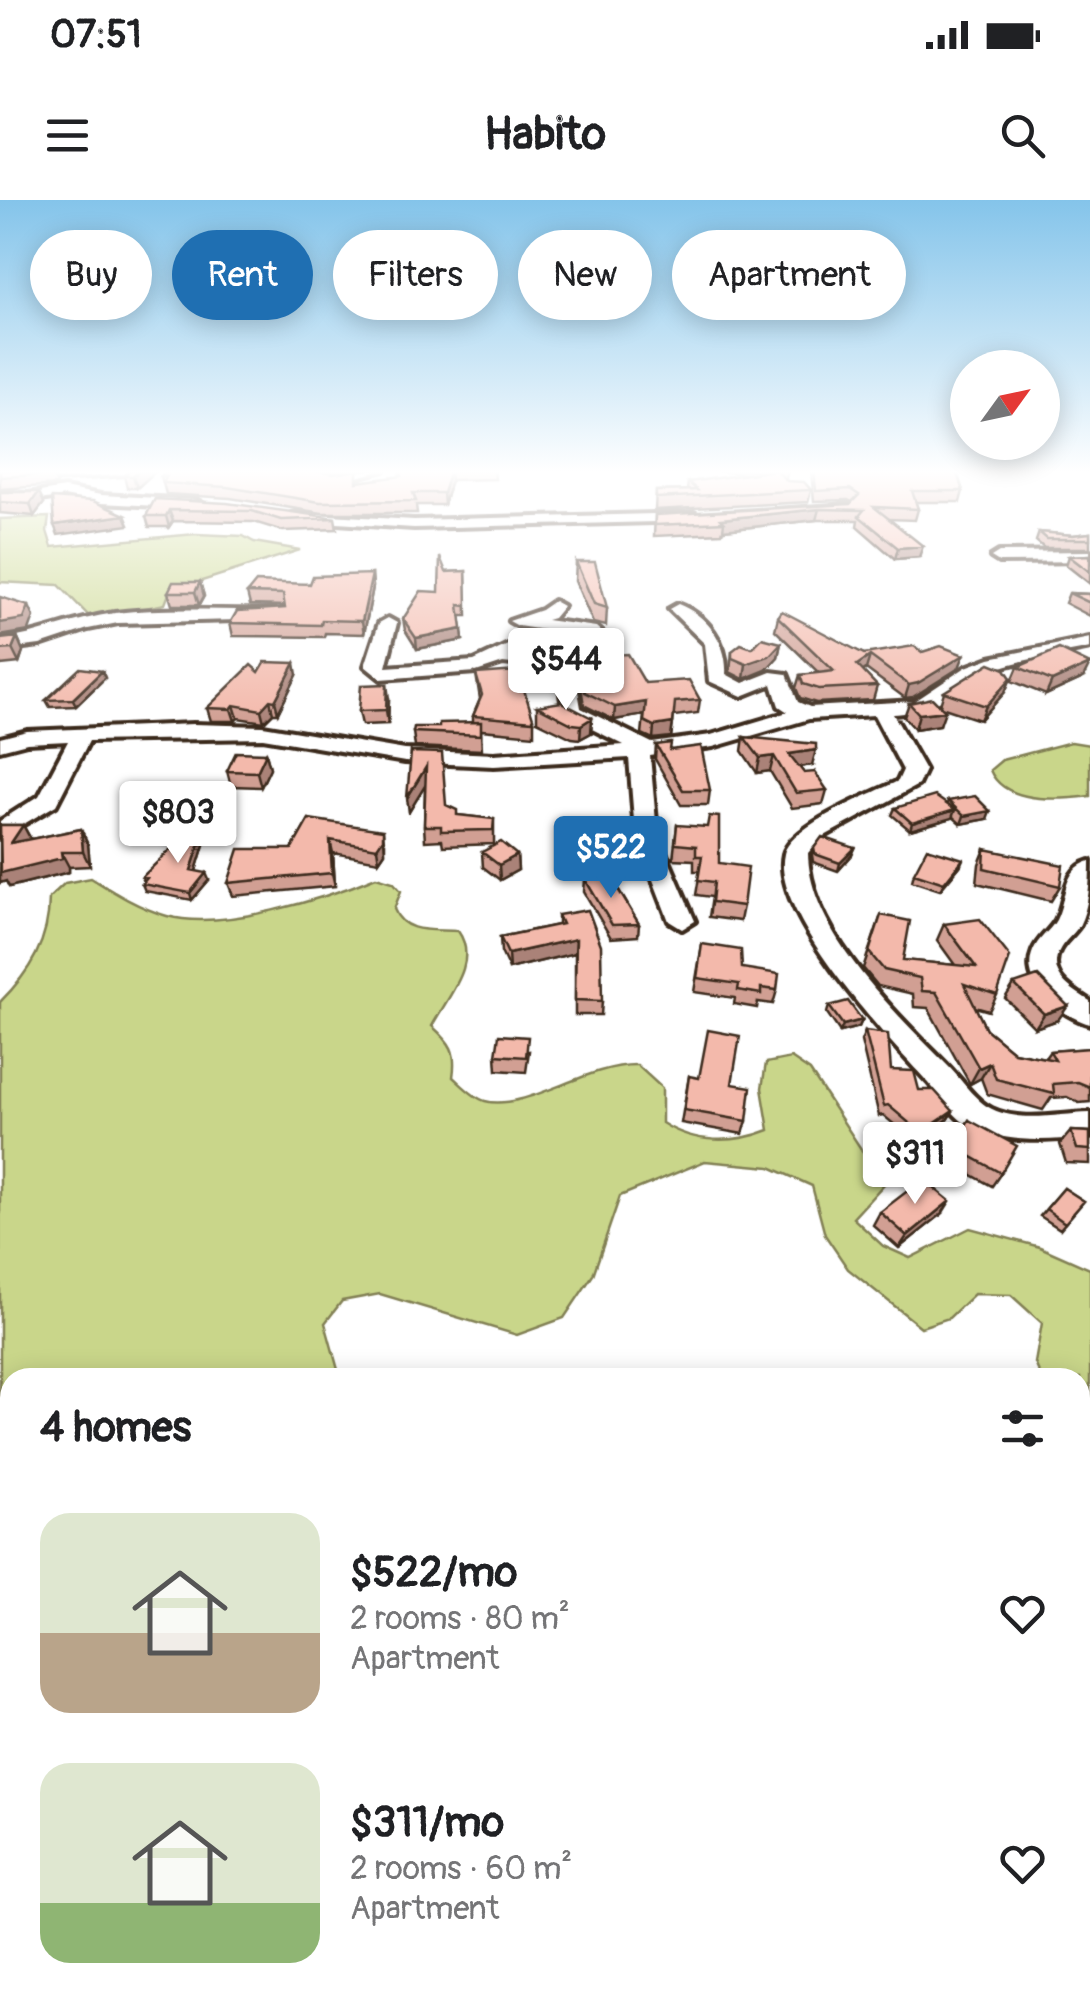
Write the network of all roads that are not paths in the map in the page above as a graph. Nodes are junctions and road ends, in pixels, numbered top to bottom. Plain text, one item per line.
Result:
1 (1090, 556) edge
2 (998, 557) dead end
3 (554, 606) dead end
4 (678, 609) dead end
5 (279, 614) edge
6 (388, 623) dead end
7 (1090, 643) edge
8 (0, 645) edge
9 (502, 657) junction
10 (886, 702) junction
11 (808, 712) junction
12 (82, 736) junction
13 (0, 744) edge
14 (644, 750) junction
15 (0, 831) edge
16 (1090, 870) edge
17 (682, 921) dead end
18 (1090, 1014) edge
19 (1090, 1125) edge

1 - 2 street
3 - 9 street
4 - 11 street
5 - 8 street
6 - 9 street
7 - 10 street
9 - 14 street
10 - 11 street
10 - 19 street
11 - 14 street
12 - 13 street
12 - 14 street
12 - 15 street
14 - 17 street
16 - 18 street

